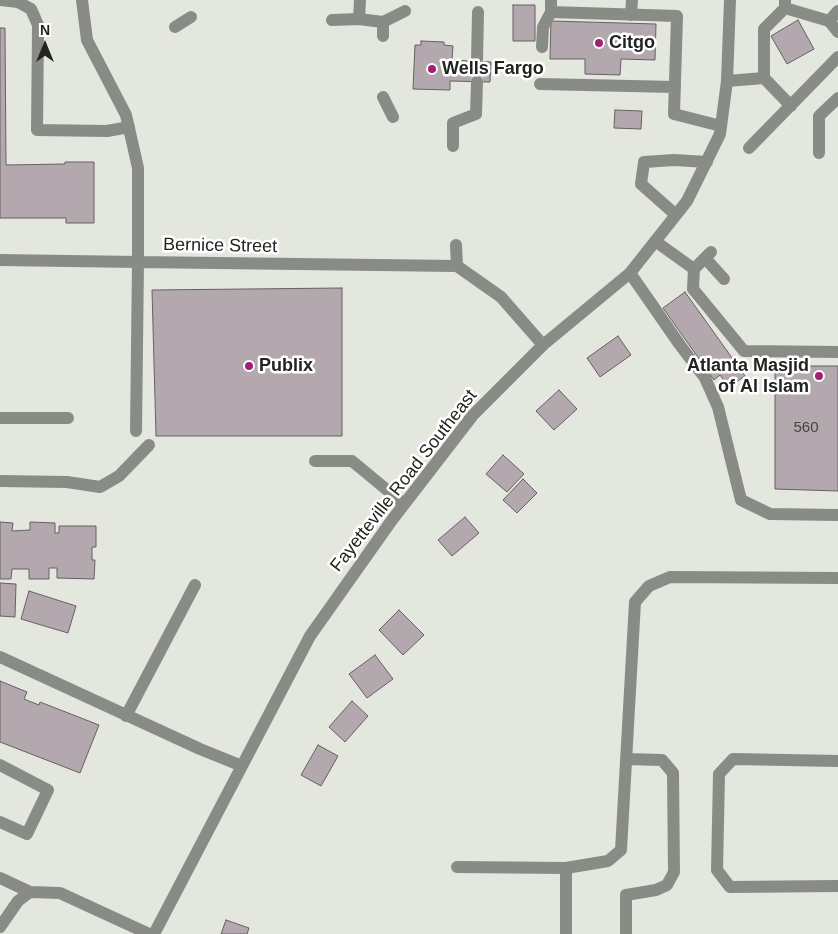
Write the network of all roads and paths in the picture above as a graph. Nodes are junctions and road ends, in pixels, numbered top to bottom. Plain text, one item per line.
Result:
1 (0, 0) edge
2 (82, 0) edge
3 (360, 0) edge
4 (632, 0) edge
5 (730, 0) edge
6 (785, 4) edge
7 (551, 6) edge
8 (405, 11) dead end
9 (838, 11) edge
10 (478, 12) dead end
11 (631, 14) junction
12 (190, 17) dead end
13 (360, 19) junction
14 (332, 20) dead end
15 (829, 21) junction
16 (384, 22) junction
17 (175, 27) dead end
18 (838, 32) edge
19 (383, 36) dead end
20 (542, 47) dead end
21 (838, 57) edge
22 (477, 61) tunnel mouth
23 (764, 78) junction
24 (727, 81) junction
25 (477, 82) tunnel mouth
26 (540, 84) dead end
27 (675, 87) junction
28 (383, 97) dead end
29 (838, 98) edge
30 (791, 106) junction
31 (393, 117) dead end
32 (721, 126) junction
33 (129, 127) junction
34 (453, 146) dead end
35 (749, 148) dead end
36 (819, 153) dead end
37 (707, 162) junction
38 (676, 215) junction
39 (655, 242) junction
40 (456, 245) dead end
41 (0, 260) edge
42 (138, 262) junction
43 (458, 266) junction
44 (694, 269) junction
45 (630, 273) junction
46 (724, 279) dead end
47 (543, 345) junction
48 (838, 352) edge
49 (0, 418) edge
50 (68, 418) dead end
51 (136, 431) dead end
52 (148, 445) dead end
53 (315, 461) dead end
54 (0, 481) edge
55 (404, 504) junction
56 (838, 515) edge
57 (838, 578) edge
58 (195, 585) dead end
59 (0, 657) edge
60 (126, 716) junction
61 (626, 759) junction
62 (838, 761) edge
63 (0, 765) edge
64 (242, 766) junction
65 (0, 822) edge
66 (456, 868) dead end
67 (566, 868) junction
68 (0, 878) edge
69 (838, 886) edge
70 (30, 892) junction
71 (0, 927) edge
72 (149, 934) edge
73 (154, 934) edge
74 (566, 934) edge
75 (626, 934) edge

1 - 33 street
2 - 33 street, Bernice Street
3 - 13 street
4 - 11 street
5 - 24 street, Fayetteville Road Southeast
6 - 15 street
6 - 23 street
7 - 11 street
7 - 20 street
8 - 16 street
9 - 15 street
10 - 22 street
11 - 27 street
12 - 17 street
13 - 14 street
13 - 16 street
15 - 18 street
16 - 19 street
21 - 30 street
23 - 24 street
23 - 30 street
24 - 32 street, Fayetteville Road Southeast
25 - 34 street
26 - 27 street
27 - 32 street
28 - 31 street
29 - 36 street
30 - 35 street
32 - 37 street, Fayetteville Road Southeast
33 - 42 street, Bernice Street
37 - 38 street, Fayetteville Road Southeast
37 - 38 street
38 - 39 street, Fayetteville Road Southeast
39 - 44 street
39 - 45 street, Fayetteville Road Southeast
40 - 43 street
41 - 42 street
42 - 43 street, Bernice Street
42 - 51 street
43 - 47 street
44 - 46 street
44 - 48 street
45 - 47 street, Fayetteville Road Southeast
45 - 56 street
47 - 55 street, Fayetteville Road Southeast
49 - 50 street
52 - 54 street
53 - 55 street
55 - 64 street, Fayetteville Road Southeast
57 - 61 street
58 - 60 street
59 - 60 street
60 - 64 street
61 - 67 street
61 - 75 street
62 - 69 street
63 - 65 street
64 - 73 street, Fayetteville Road Southeast
66 - 67 street
67 - 74 street
68 - 70 street
70 - 71 street
70 - 72 street

